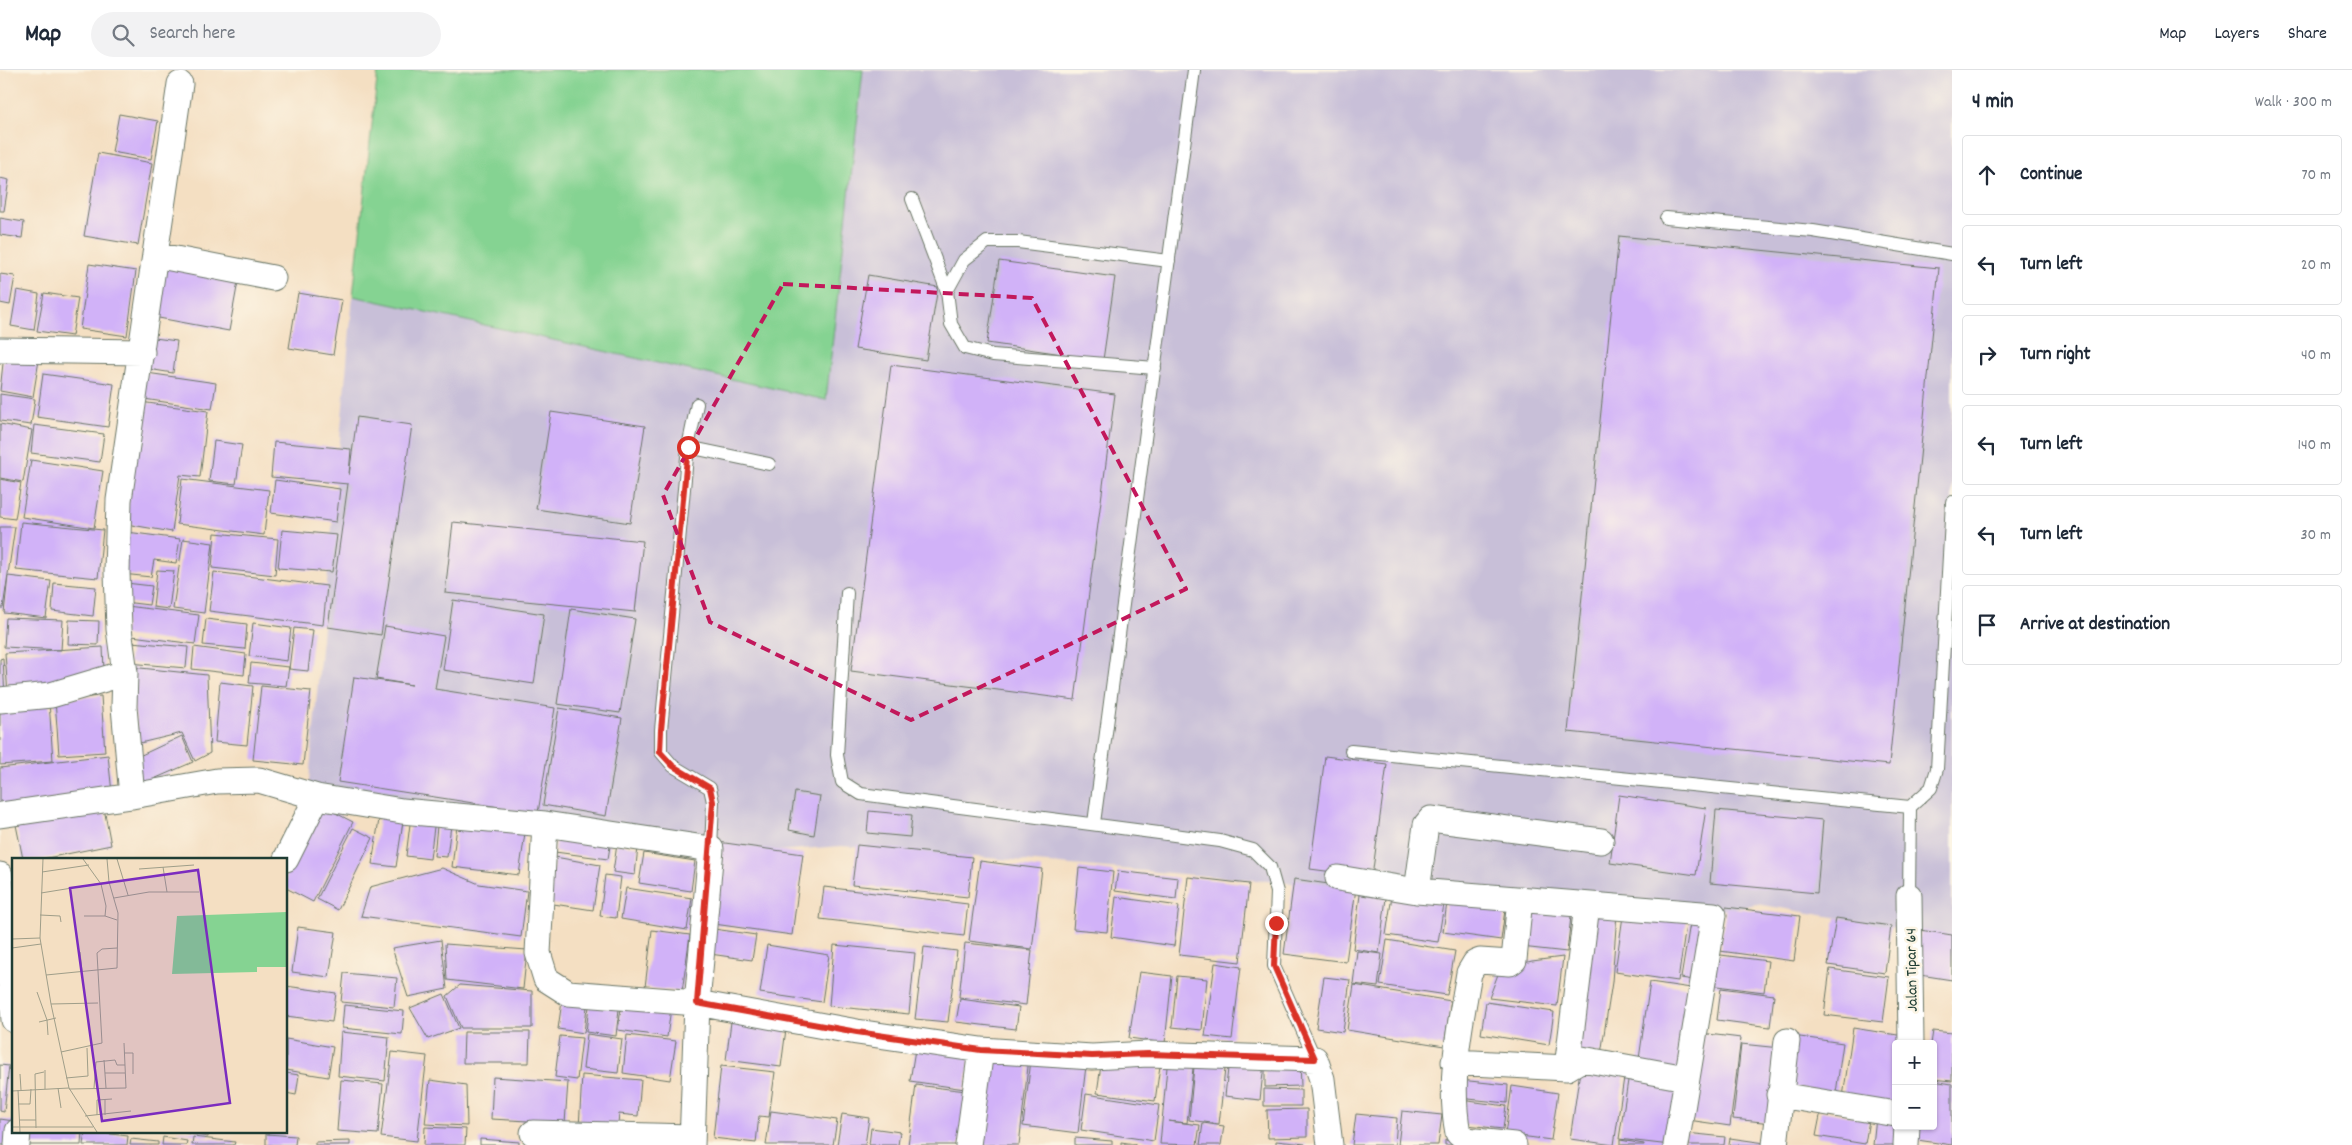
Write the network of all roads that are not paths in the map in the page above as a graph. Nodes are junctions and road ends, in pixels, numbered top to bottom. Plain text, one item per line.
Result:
1 (1194, 70) edge
2 (180, 84) dead end
3 (912, 199) dead end
4 (1666, 218) dead end
5 (1952, 254) edge
6 (155, 255) junction
7 (1169, 262) junction
8 (273, 278) dead end
9 (947, 291) junction
10 (0, 350) edge
11 (142, 352) junction
12 (1155, 368) junction
13 (697, 404) dead end
14 (688, 447) junction
15 (769, 464) dead end
16 (1952, 502) edge
17 (847, 593) dead end
18 (124, 673) junction
19 (0, 700) edge
20 (1351, 751) dead end
21 (132, 796) junction
22 (317, 797) junction
23 (1910, 807) junction
24 (0, 815) edge
25 (545, 824) junction
26 (1094, 824) junction
27 (1601, 841) dead end
28 (711, 849) junction
29 (286, 858) edge
30 (1338, 878) dead end
31 (4, 882) edge
32 (1416, 891) junction
33 (1909, 896) joint
34 (1520, 899) junction
35 (1587, 905) junction
36 (12, 992) edge
37 (697, 1003) junction
38 (1787, 1040) dead end
39 (1911, 1040) edge
40 (981, 1050) junction
41 (1315, 1059) junction
42 (1454, 1062) junction
43 (1567, 1068) junction
44 (1686, 1078) junction
45 (1779, 1095) junction
46 (1892, 1113) edge
47 (1907, 1130) edge
48 (18, 1132) edge
49 (533, 1132) dead end
50 (692, 1141) edge
51 (17, 1145) edge
52 (968, 1145) edge
53 (1330, 1145) edge
54 (1514, 1145) edge
55 (1676, 1145) edge
56 (1775, 1145) edge
57 (1906, 1145) edge

1 - 7 lane
2 - 6 street
3 - 9 lane
4 - 5 lane
6 - 8 street
6 - 11 street
7 - 9 lane
7 - 12 lane
9 - 12 lane
10 - 11 street
11 - 18 street
12 - 26 lane
13 - 14 lane
14 - 15 lane
14 - 28 lane
16 - 23 lane
17 - 26 lane
18 - 19 street
18 - 21 street
20 - 23 lane
21 - 22 street
21 - 24 street
22 - 25 street
22 - 29 street
23 - 33 lane
25 - 28 street
25 - 37 street
26 - 41 lane
27 - 32 street
28 - 37 street
30 - 32 street
31 - 36 street
32 - 34 street
33 - 39 street, Jalan Tipar 64
34 - 35 street
34 - 42 street
35 - 43 street
35 - 44 street
37 - 40 street
37 - 50 street
38 - 45 street
40 - 41 street
40 - 52 street
41 - 53 street
42 - 43 street
42 - 54 street
43 - 44 street
44 - 55 street
45 - 46 street
45 - 56 street
47 - 57 street
48 - 51 street
49 - 50 street

